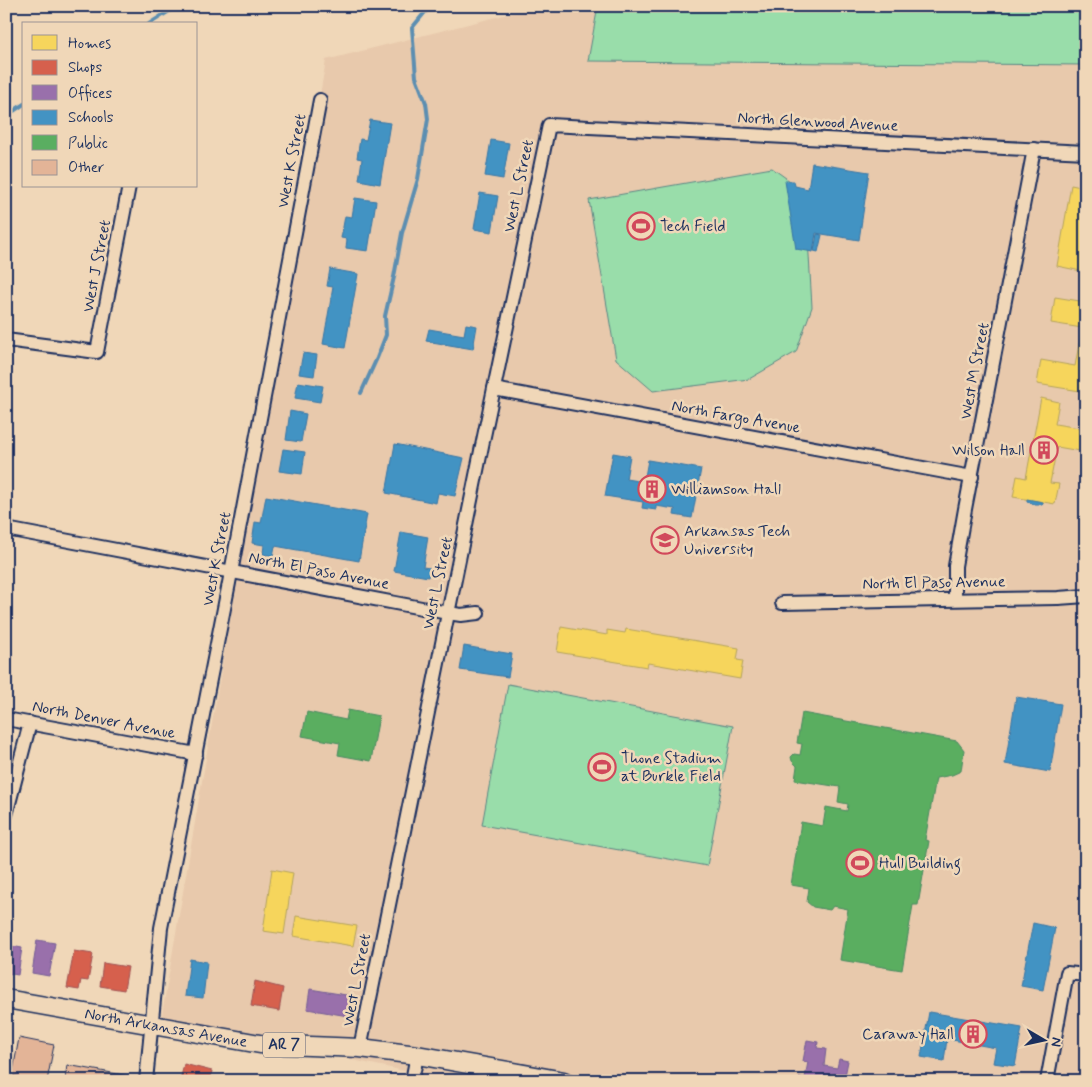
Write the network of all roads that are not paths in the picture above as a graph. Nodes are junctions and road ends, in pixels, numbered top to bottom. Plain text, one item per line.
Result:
1 (320, 100) dead end
2 (549, 125) joint
3 (1034, 149) junction
4 (1086, 152) edge
5 (129, 188) edge
6 (6, 340) edge
7 (494, 389) junction
8 (972, 476) junction
9 (6, 529) edge
10 (232, 571) junction
11 (1086, 596) edge
12 (955, 599) junction
13 (782, 602) dead end
14 (448, 613) junction
15 (478, 613) dead end
16 (6, 719) edge
17 (30, 723) junction
18 (196, 754) junction
19 (6, 815) edge
20 (1086, 975) edge
21 (6, 999) edge
22 (150, 1025) junction
23 (360, 1048) junction
24 (417, 1055) junction
25 (146, 1081) edge
26 (412, 1081) edge
27 (564, 1081) edge
28 (1048, 1081) edge

1 - 10 street, West K Street
2 - 3 street, North Glenwood Avenue
2 - 7 street, West L Street
3 - 4 street, North Glenwood Avenue
3 - 8 street, West M Street
5 - 6 street, West J Street
7 - 8 street, North Fargo Avenue
7 - 14 street, West L Street
8 - 12 street, West M Street
9 - 10 street, North El Paso Avenue
10 - 14 street, North El Paso Avenue
10 - 18 street, West K Street
11 - 12 street, North El Paso Avenue
12 - 13 street, North El Paso Avenue
14 - 15 street, North El Paso Avenue
14 - 23 street, West L Street
16 - 17 street, North Denver Avenue
17 - 18 street, North Denver Avenue
17 - 19 street
18 - 22 street, West K Street
20 - 28 street
21 - 22 highway, North Arkansas Avenue / AR 7
22 - 23 highway, North Arkansas Avenue / AR 7
22 - 25 street, West K Street
23 - 24 highway, North Arkansas Avenue / AR 7
24 - 26 street
24 - 27 highway, North Arkansas Avenue / AR 7

